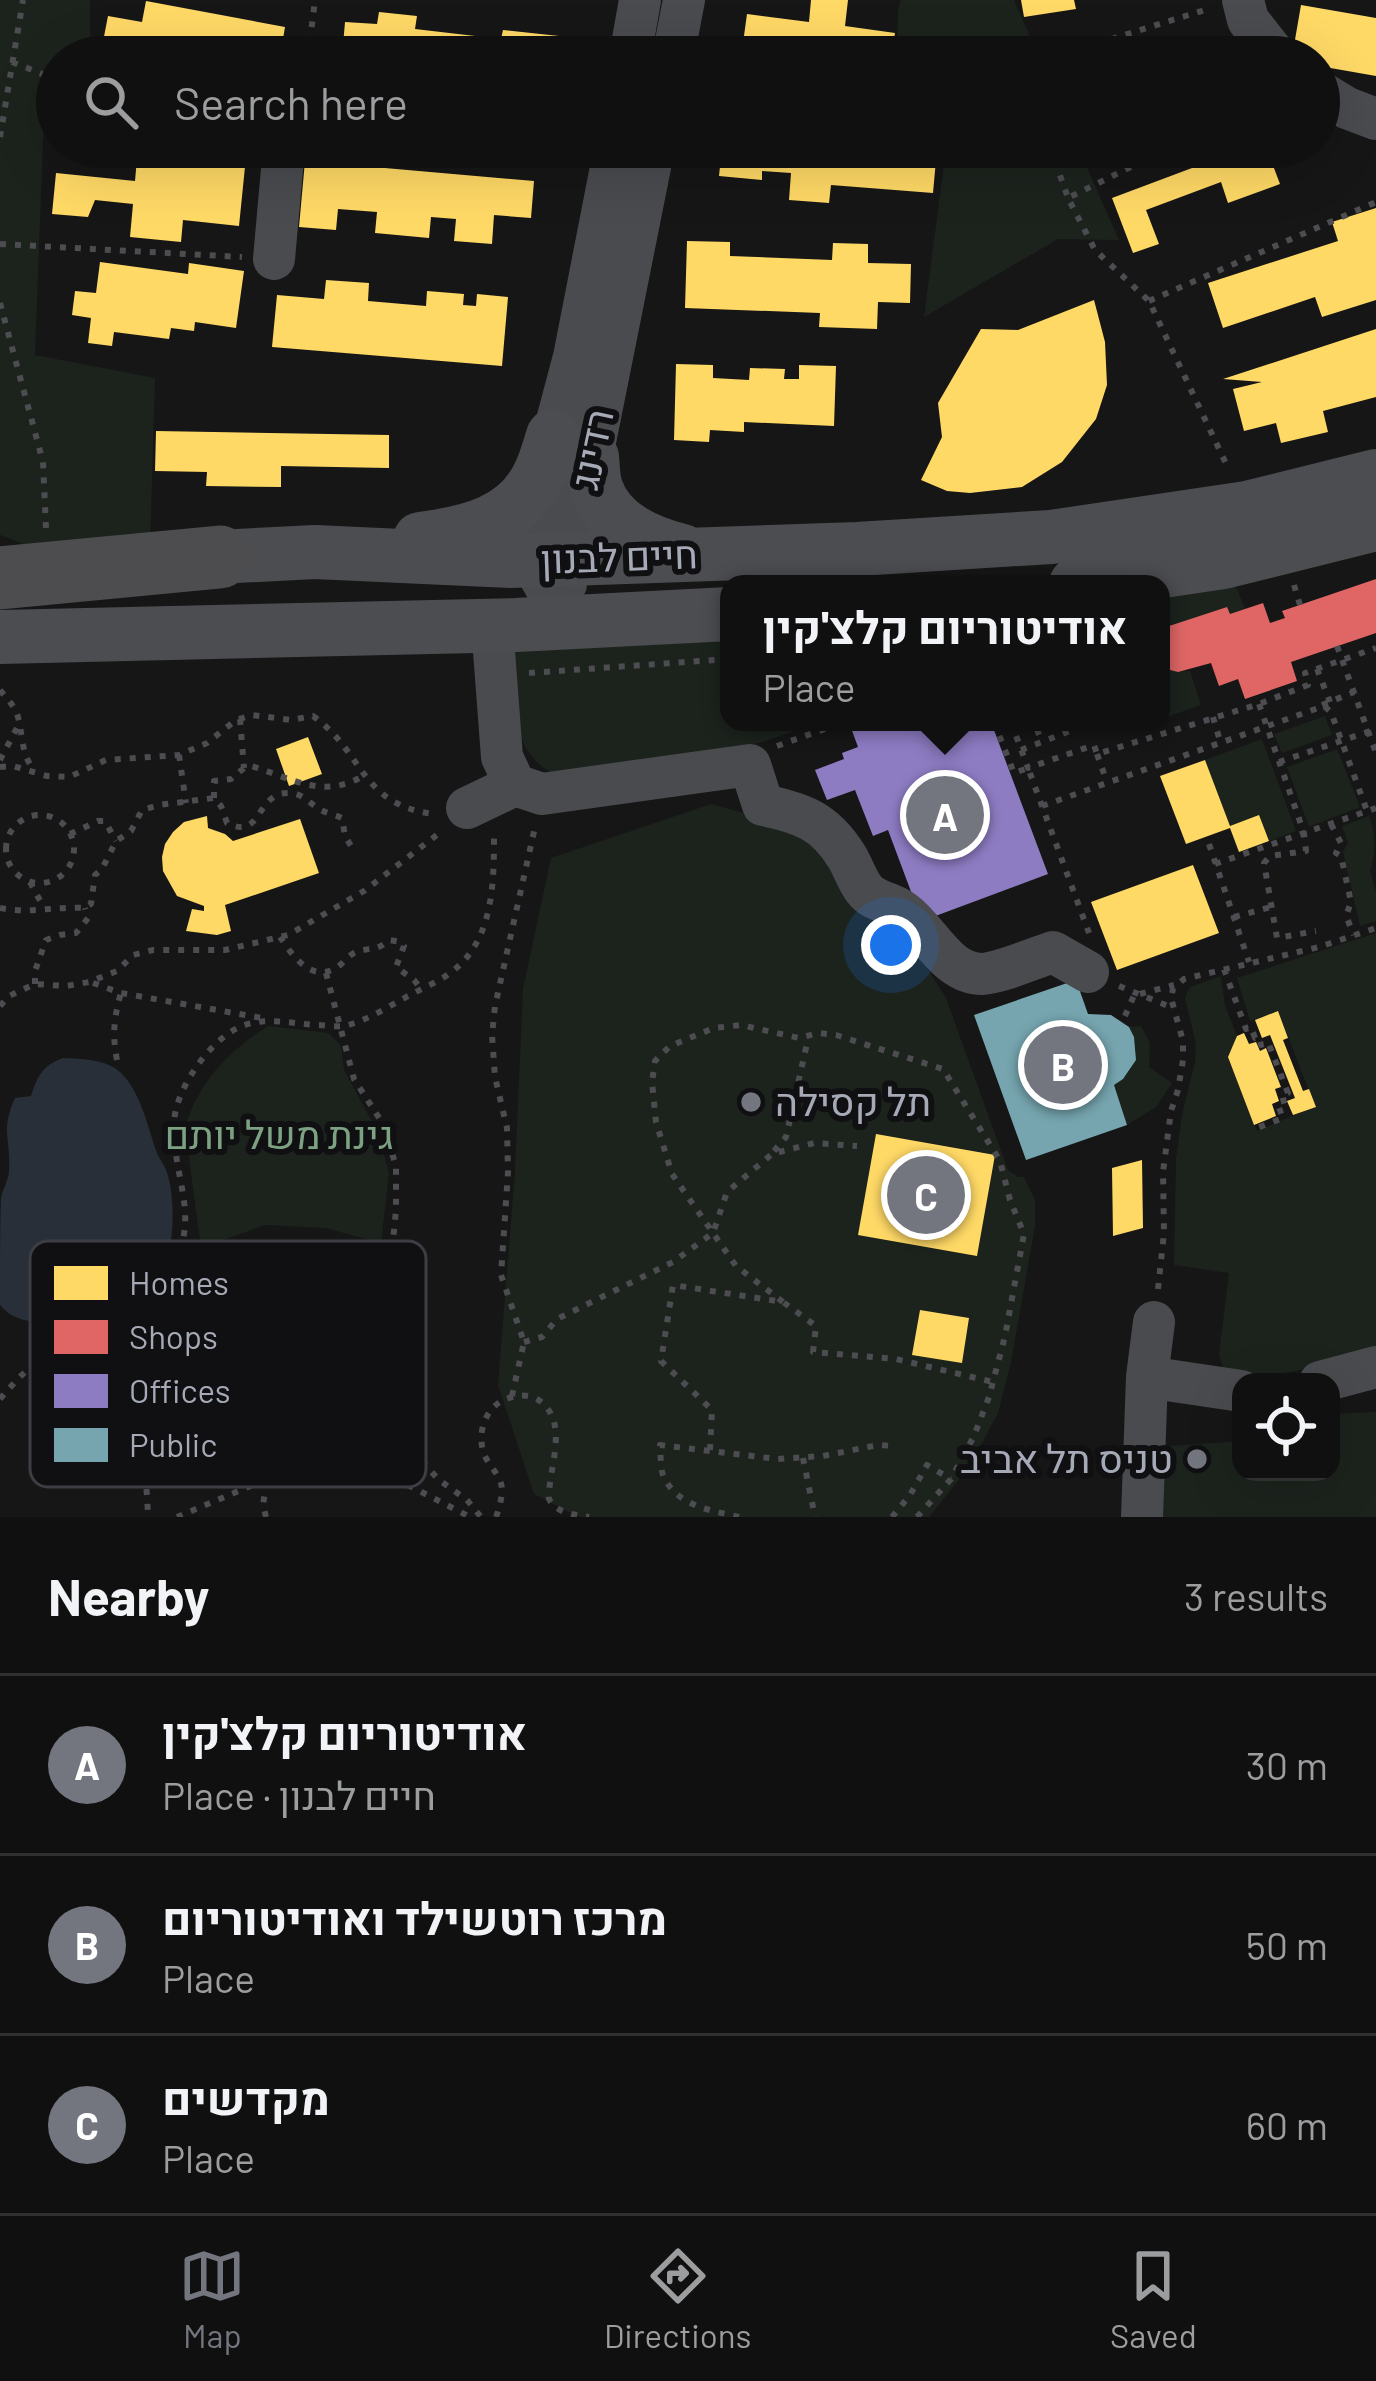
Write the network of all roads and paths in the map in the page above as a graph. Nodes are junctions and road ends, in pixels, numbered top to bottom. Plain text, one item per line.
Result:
1 (22, 0) edge
2 (315, 0) edge
3 (640, 0) edge
4 (684, 0) edge
5 (1230, 3) edge
6 (311, 36) edge
7 (634, 36) edge
8 (677, 36) edge
9 (1122, 36) edge
10 (1261, 36) edge
11 (12, 62) junction
12 (36, 72) edge
13 (1340, 104) edge
14 (1376, 118) edge
15 (0, 137) edge
16 (282, 168) edge
17 (613, 168) edge
18 (648, 168) edge
19 (1057, 168) edge
20 (1129, 168) edge
21 (1068, 198) junction
22 (1376, 202) edge
23 (0, 244) edge
24 (274, 259) joint
25 (1149, 302) junction
26 (0, 303) edge
27 (592, 361) junction
28 (573, 447) junction
29 (1376, 476) edge
30 (1247, 508) junction
31 (1376, 524) edge
32 (315, 552) junction
33 (696, 555) junction
34 (220, 557) joint
35 (549, 559) junction
36 (11, 565) edge
37 (1136, 575) edge
38 (1296, 592) dead end
39 (1300, 605) dead end
40 (720, 614) edge
41 (566, 622) junction
42 (0, 637) edge
43 (1337, 646) dead end
44 (1376, 648) edge
45 (494, 650) junction
46 (720, 659) edge
47 (1341, 660) junction
48 (1317, 668) junction
49 (0, 690) edge
50 (1354, 692) junction
51 (1330, 702) junction
52 (1259, 704) junction
53 (1319, 706) junction
54 (1213, 717) junction
55 (240, 718) junction
56 (19, 724) junction
57 (1266, 725) junction
58 (1372, 730) edge
59 (818, 731) edge
60 (998, 731) edge
61 (1014, 731) edge
62 (1056, 731) edge
63 (1169, 731) edge
64 (1170, 731) edge
65 (1340, 741) junction
66 (1220, 742) junction
67 (1021, 750) junction
68 (1376, 753) edge
69 (1097, 754) junction
70 (179, 755) junction
71 (1279, 762) junction
72 (0, 764) edge
73 (750, 765) junction
74 (244, 768) junction
75 (1028, 768) junction
76 (36, 773) junction
77 (363, 776) junction
78 (1107, 782) junction
79 (303, 784) junction
80 (299, 794) junction
81 (504, 796) junction
82 (214, 798) junction
83 (186, 802) junction
84 (401, 806) dead end
85 (1042, 806) junction
86 (1376, 808) edge
87 (1366, 811) junction
88 (1331, 824) junction
89 (70, 833) junction
90 (1304, 833) junction
91 (116, 841) junction
92 (1209, 844) dead end
93 (351, 846) dead end
94 (1215, 864) junction
95 (30, 882) junction
96 (1271, 907) junction
97 (0, 908) edge
98 (44, 908) junction
99 (86, 908) junction
100 (1234, 917) junction
101 (1376, 928) edge
102 (1316, 931) dead end
103 (1354, 935) junction
104 (280, 937) junction
105 (1249, 962) junction
106 (1224, 969) junction
107 (326, 973) junction
108 (1098, 976) junction
109 (89, 982) junction
110 (35, 984) junction
111 (1177, 984) junction
112 (421, 989) junction
113 (121, 993) junction
114 (1137, 993) junction
115 (0, 1006) edge
116 (1173, 1008) junction
117 (1125, 1016) dead end
118 (265, 1019) junction
119 (341, 1027) junction
120 (808, 1038) junction
121 (116, 1060) dead end
122 (1257, 1128) dead end
123 (856, 1146) dead end
124 (772, 1154) junction
125 (713, 1233) junction
126 (182, 1241) edge
127 (393, 1241) edge
128 (783, 1302) junction
129 (1154, 1322) joint
130 (524, 1342) junction
131 (30, 1366) edge
132 (1376, 1367) edge
133 (1340, 1377) edge
134 (1147, 1378) junction
135 (993, 1382) junction
136 (1232, 1390) edge
137 (2, 1392) edge
138 (512, 1396) junction
139 (893, 1447) dead end
140 (710, 1450) junction
141 (803, 1458) junction
142 (426, 1466) edge
143 (951, 1479) junction
144 (146, 1487) edge
145 (248, 1487) edge
146 (266, 1487) edge
147 (412, 1487) edge
148 (148, 1517) edge
149 (177, 1517) edge
150 (266, 1517) edge
151 (470, 1517) edge
152 (481, 1517) edge
153 (496, 1517) edge
154 (589, 1517) edge
155 (739, 1517) edge
156 (815, 1517) edge
157 (892, 1517) edge
158 (917, 1517) edge
159 (1142, 1517) edge

1 - 11 path
2 - 6 path
3 - 7 street
4 - 8 street
5 - 9 path
5 - 10 street
11 - 12 path
11 - 15 path
13 - 14 street
16 - 24 street
17 - 27 street, רדינג
18 - 27 street, רדינג
19 - 21 path
20 - 21 path
21 - 25 path
22 - 25 path
23 - 24 path
25 - 30 path
26 - 36 path
27 - 28 street, רדינג
28 - 32 main road
28 - 33 main road
28 - 35 street, רדינג
29 - 30 main road, חיים לבנון
30 - 33 main road, חיים לבנון
31 - 37 main road
32 - 34 main road, חיים לבנון
32 - 35 main road, חיים לבנון
33 - 35 main road, חיים לבנון
34 - 36 highway
35 - 41 street, רדינג
38 - 39 path
40 - 41 main road, חיים לבנון
41 - 45 main road, חיים לבנון
42 - 45 main road, חיים לבנון
43 - 47 path
44 - 47 path
45 - 46 path
45 - 81 street
47 - 48 path
47 - 50 path
48 - 51 path
48 - 52 path
49 - 56 path
50 - 51 path
50 - 58 path
51 - 53 path
52 - 54 path
52 - 57 path
53 - 57 path
53 - 65 path
54 - 64 path
54 - 66 path
55 - 70 path
55 - 74 path
55 - 77 path
56 - 72 path
56 - 76 path
57 - 66 path
57 - 71 path
58 - 65 path
58 - 68 path
59 - 73 path
60 - 75 path
61 - 67 path
62 - 67 path
63 - 69 path
65 - 71 path
65 - 87 path
66 - 78 path
67 - 75 path
69 - 75 path
69 - 78 path
70 - 76 path
70 - 83 path
71 - 90 path
72 - 76 path
73 - 81 street
73 - 108 street
74 - 79 path
74 - 82 path
75 - 85 path
77 - 79 path
77 - 84 path
78 - 85 path
79 - 80 path
80 - 82 path
80 - 93 path
81 - 104 path
81 - 112 path
81 - 130 path
82 - 83 path
83 - 91 path
85 - 108 path
86 - 87 path
87 - 88 path
88 - 90 path
88 - 103 path
89 - 91 path
89 - 95 path
89 - 95 path
90 - 94 path
90 - 96 path
91 - 99 path
92 - 94 path
94 - 100 path
95 - 98 path
96 - 100 path
96 - 102 path
97 - 98 path
98 - 99 path
99 - 110 path
100 - 105 path
101 - 103 path
103 - 105 path
104 - 107 path
104 - 109 path
105 - 106 path
106 - 111 path
106 - 122 path
107 - 112 path
107 - 119 path
108 - 114 path
109 - 110 path
109 - 113 path
110 - 115 path
111 - 114 path
111 - 116 path
112 - 119 path
113 - 118 path
113 - 121 path
114 - 116 path
114 - 117 path
116 - 129 path
118 - 119 path
118 - 126 path
119 - 127 path
120 - 124 path
120 - 125 path
120 - 135 path
123 - 124 path
124 - 125 path
125 - 128 path
125 - 130 path
128 - 135 path
128 - 140 path
129 - 134 street
130 - 138 path
131 - 137 path
132 - 133 street
134 - 136 street
134 - 159 street
135 - 143 path
138 - 153 path
138 - 154 path
139 - 141 path
140 - 141 path
140 - 155 path
141 - 156 path
142 - 152 path
143 - 157 path
143 - 158 path
144 - 148 path
145 - 149 path
146 - 150 path
147 - 151 path

